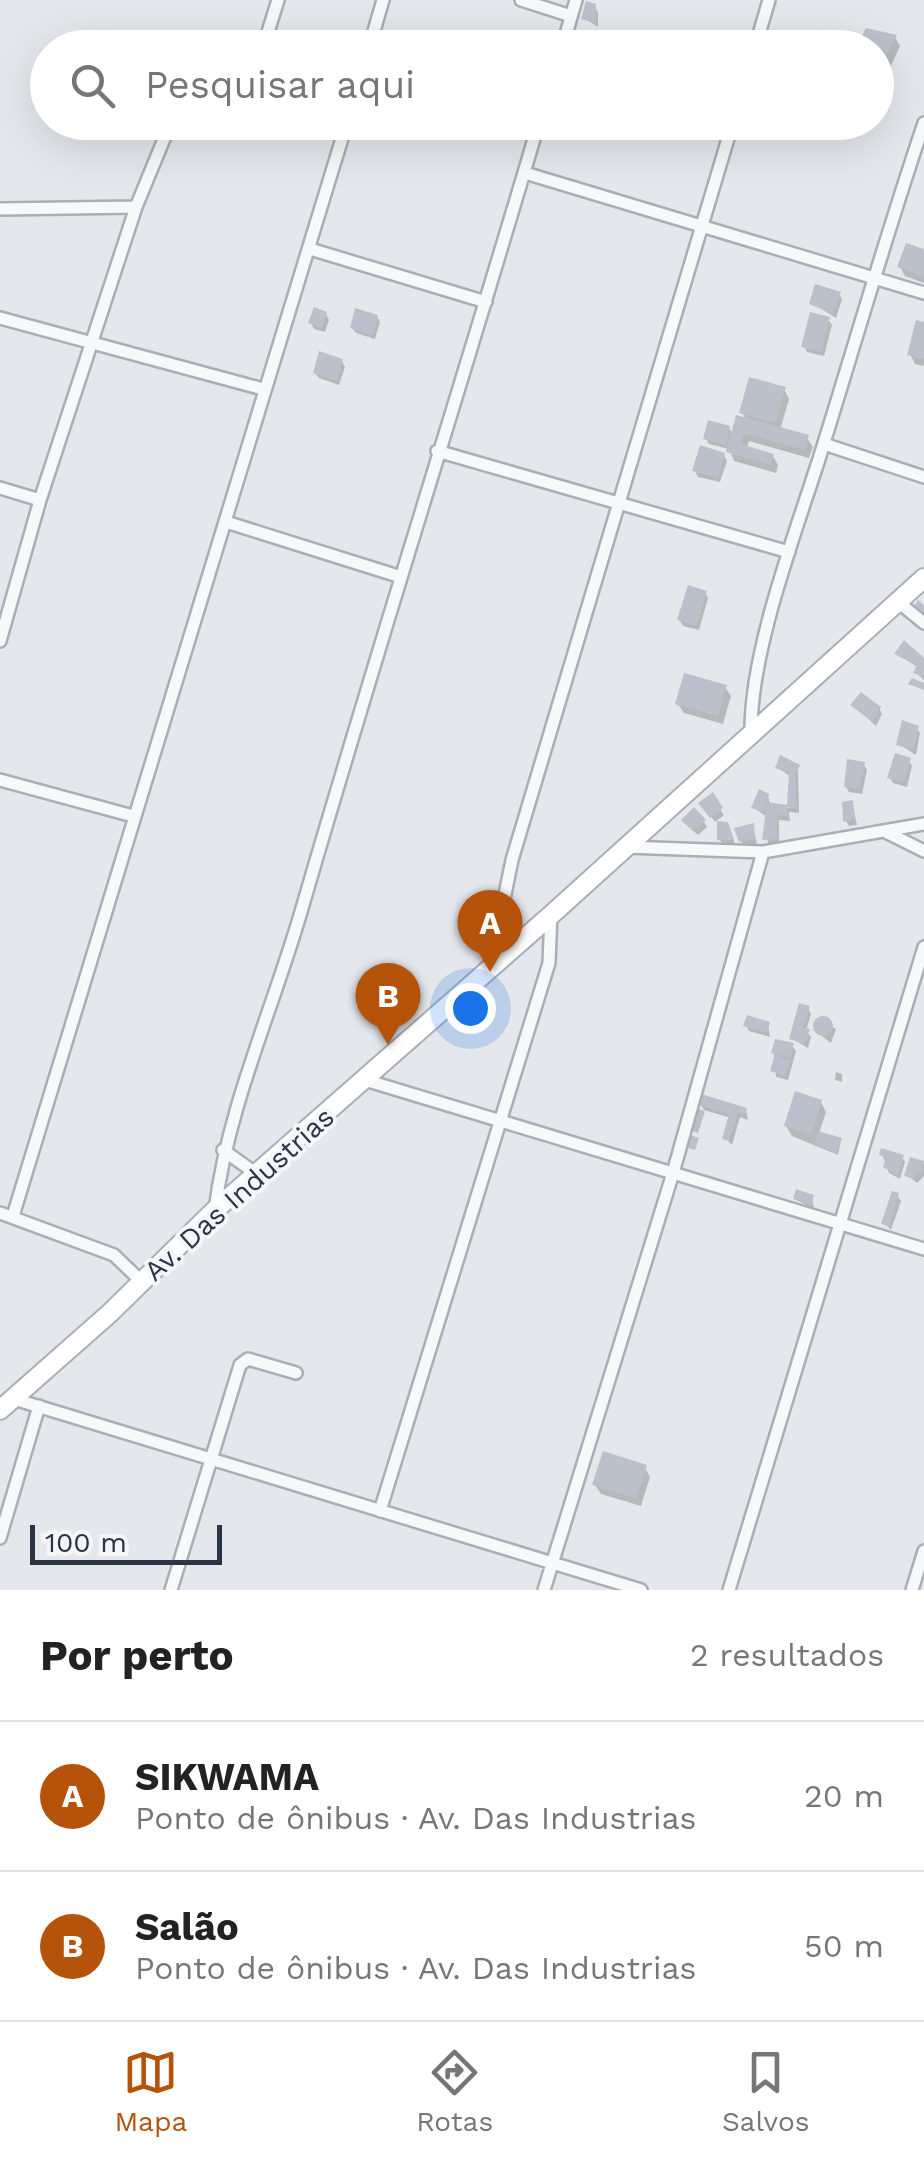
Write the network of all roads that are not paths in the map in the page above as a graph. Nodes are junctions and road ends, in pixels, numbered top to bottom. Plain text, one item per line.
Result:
1 (278, 0) edge
2 (383, 0) edge
3 (521, 0) edge
4 (576, 0) edge
5 (769, 0) edge
6 (571, 16) junction
7 (269, 30) edge
8 (374, 30) edge
9 (567, 30) edge
10 (760, 30) edge
11 (924, 123) edge
12 (164, 140) edge
13 (342, 140) edge
14 (534, 140) edge
15 (728, 140) edge
16 (524, 172) junction
17 (136, 207) junction
18 (0, 209) edge
19 (702, 228) junction
20 (310, 249) junction
21 (872, 278) junction
22 (924, 294) edge
23 (486, 302) junction
24 (0, 318) edge
25 (94, 345) junction
26 (263, 389) junction
27 (824, 444) junction
28 (437, 451) junction
29 (924, 477) edge
30 (0, 488) edge
31 (40, 500) junction
32 (618, 506) junction
33 (226, 522) junction
34 (790, 552) junction
35 (398, 576) junction
36 (924, 578) edge
37 (897, 601) junction
38 (924, 623) edge
39 (0, 641) edge
40 (750, 733) junction
41 (0, 780) edge
42 (133, 816) junction
43 (924, 824) edge
44 (884, 830) junction
45 (626, 846) junction
46 (924, 851) edge
47 (763, 852) junction
48 (552, 916) junction
49 (924, 947) edge
50 (506, 955) junction
51 (366, 1080) junction
52 (501, 1119) junction
53 (223, 1150) junction
54 (674, 1173) junction
55 (258, 1175) junction
56 (215, 1210) junction
57 (6, 1214) edge
58 (840, 1224) junction
59 (924, 1249) edge
60 (142, 1282) junction
61 (296, 1372) dead end
62 (7, 1404) edge
63 (39, 1406) junction
64 (213, 1460) junction
65 (380, 1511) junction
66 (0, 1538) edge
67 (924, 1550) edge
68 (552, 1563) junction
69 (170, 1590) edge
70 (544, 1590) edge
71 (640, 1590) edge
72 (729, 1590) edge
73 (912, 1590) edge

1 - 7 street
2 - 8 street
3 - 6 street
4 - 6 street
5 - 10 street
6 - 9 street
11 - 21 street
12 - 17 street
13 - 20 street
14 - 16 street
15 - 19 street
16 - 19 street
16 - 23 street
17 - 18 street
17 - 25 street
19 - 21 street
19 - 32 street
20 - 23 street
20 - 26 street
21 - 22 street
21 - 27 street
23 - 28 street
24 - 25 street
25 - 26 street
25 - 31 street
26 - 33 street
27 - 29 street
27 - 34 street
28 - 32 street
28 - 35 street
30 - 31 street
31 - 39 street
32 - 34 street
32 - 50 street
33 - 35 street
33 - 42 street
34 - 40 street
35 - 53 street
36 - 37 main road
37 - 38 street
37 - 40 main road
40 - 45 main road
41 - 42 street
42 - 57 street
43 - 44 street
44 - 46 street
44 - 47 street
45 - 47 street
45 - 48 main road
47 - 54 street
48 - 50 main road
48 - 52 street
49 - 58 street
50 - 51 main road, Av. Das Industrias
51 - 52 street
51 - 55 main road, Av. Das Industrias
52 - 54 street
52 - 65 street
53 - 55 street
53 - 56 street
54 - 58 street
54 - 68 street
55 - 56 main road, Av. Das Industrias
56 - 60 main road, Av. Das Industrias
57 - 60 street
58 - 59 street
58 - 72 street
60 - 62 main road, Av. Das Industrias
61 - 64 street
62 - 63 street
63 - 64 street
63 - 66 street
64 - 65 street
64 - 69 street
65 - 68 street
67 - 73 street
68 - 70 street
68 - 71 street

